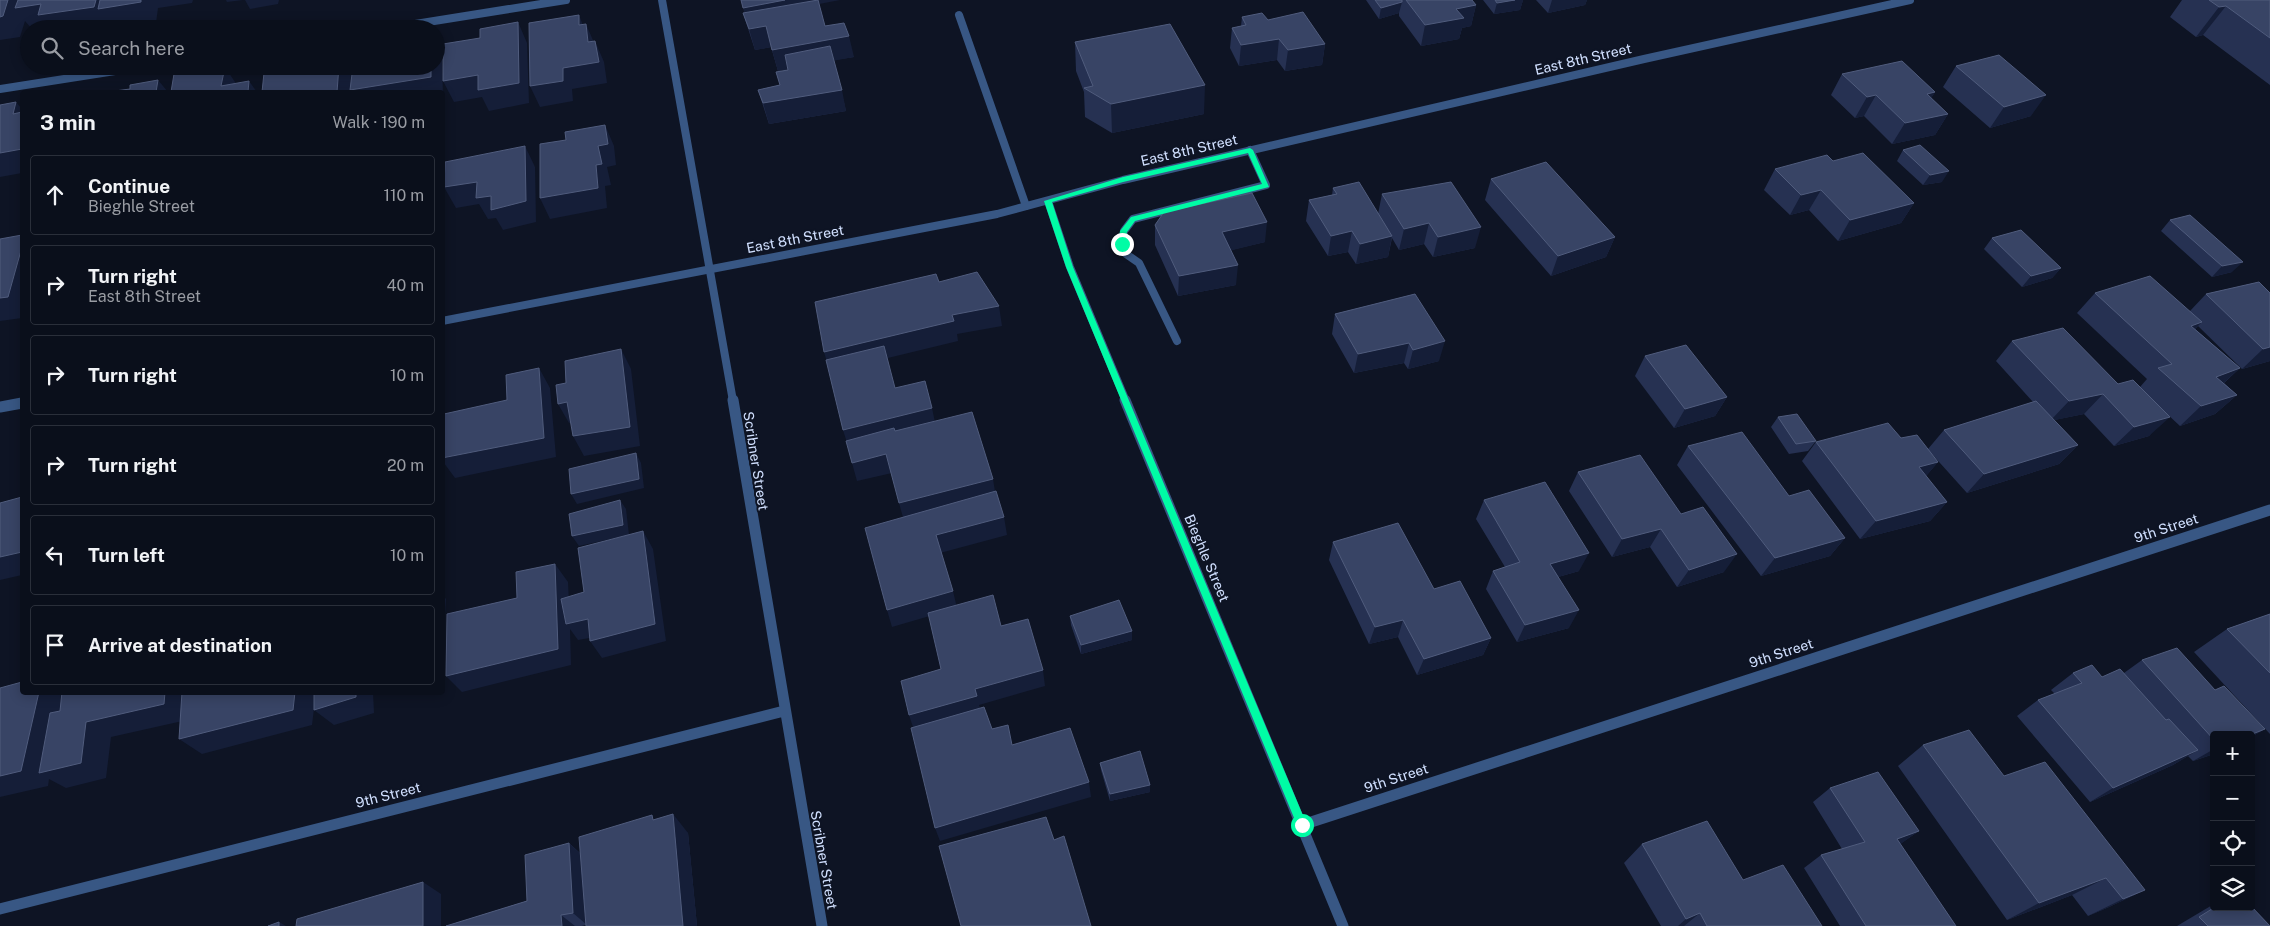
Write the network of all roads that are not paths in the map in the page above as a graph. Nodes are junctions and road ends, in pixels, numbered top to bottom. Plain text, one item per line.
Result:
1 (566, 0) edge
2 (662, 0) edge
3 (1910, 0) edge
4 (959, 15) dead end
5 (440, 20) edge
6 (92, 75) edge
7 (0, 90) edge
8 (1250, 150) junction
9 (1048, 201) junction
10 (1026, 206) junction
11 (710, 269) junction
12 (445, 320) edge
13 (1177, 341) dead end
14 (20, 403) edge
15 (0, 407) edge
16 (2270, 510) edge
17 (784, 711) junction
18 (1302, 825) junction
19 (0, 909) edge
20 (822, 926) edge
21 (1343, 926) edge

1 - 5 street
2 - 11 street, Scribner Street
3 - 8 street, East 8th Street
4 - 10 street
6 - 7 street
8 - 9 street, East 8th Street
8 - 13 street
9 - 10 street, East 8th Street
9 - 18 street, Bieghle Street
10 - 11 street, East 8th Street
11 - 12 street, East 8th Street
11 - 17 street, Scribner Street
14 - 15 street
16 - 18 street, 9th Street
17 - 19 street, 9th Street
17 - 20 street, Scribner Street
18 - 21 street, Bieghle Street

